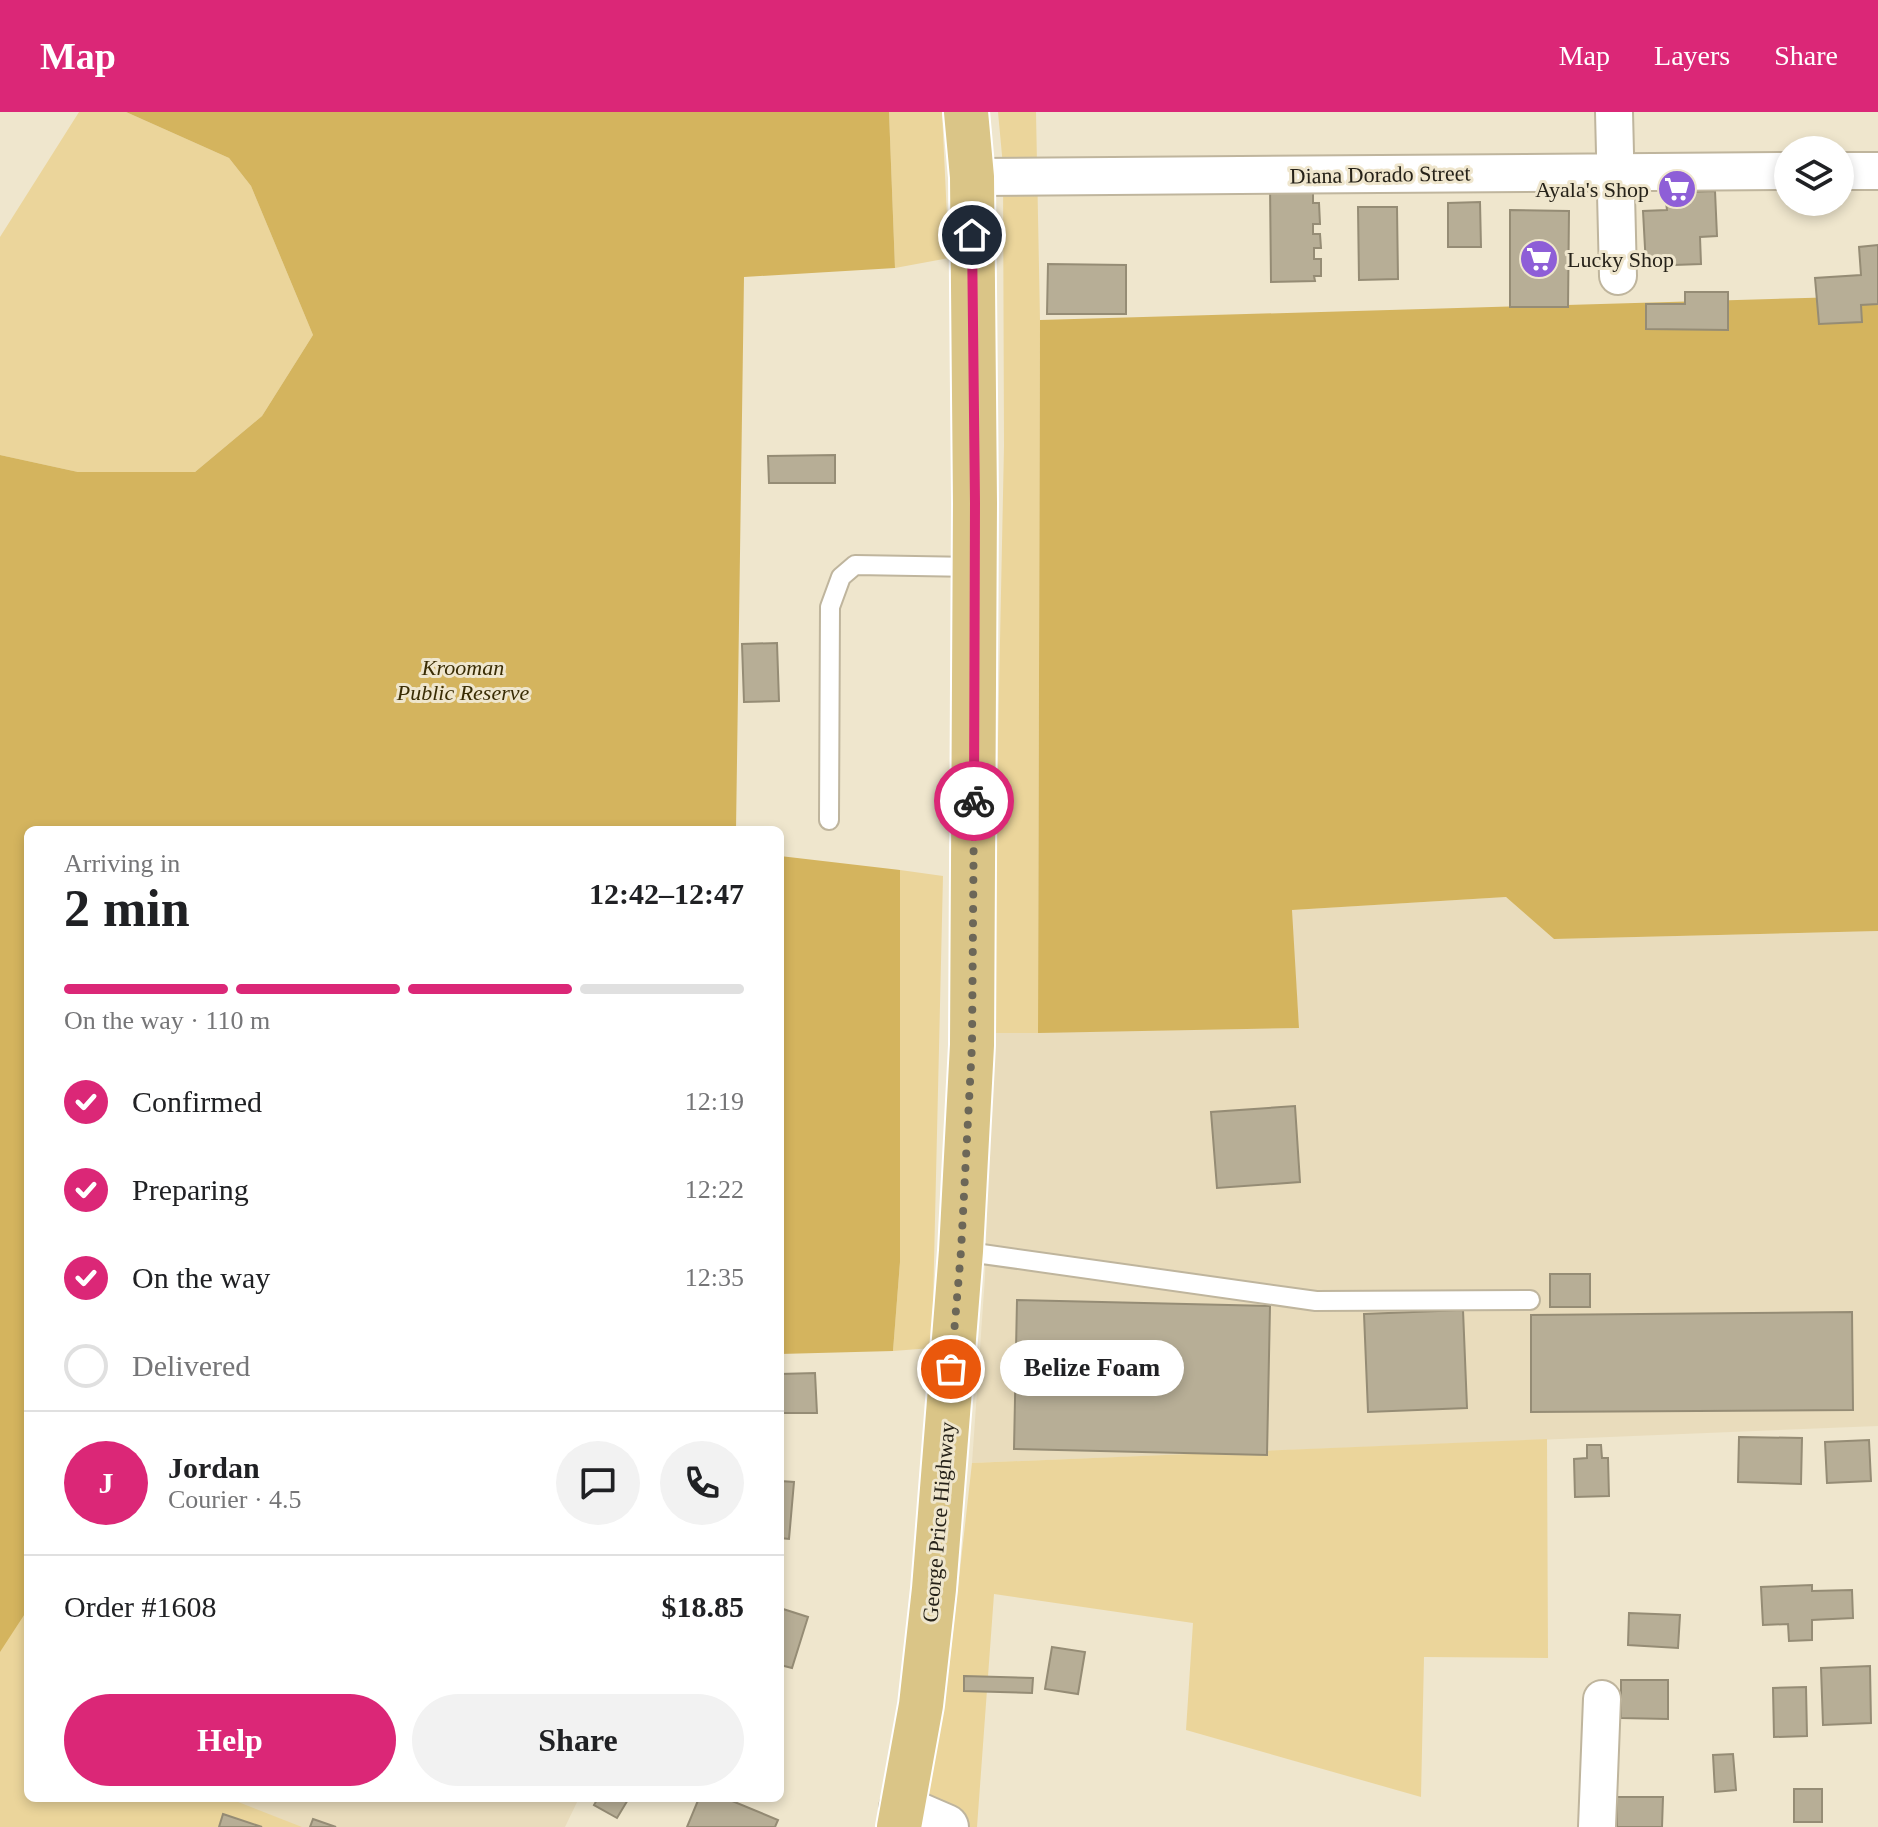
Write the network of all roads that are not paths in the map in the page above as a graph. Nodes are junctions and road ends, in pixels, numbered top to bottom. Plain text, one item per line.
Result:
1 (966, 112) edge
2 (1614, 112) edge
3 (1617, 171) junction
4 (1774, 171) edge
5 (1854, 171) edge
6 (1878, 171) edge
7 (972, 177) junction
8 (1618, 276) dead end
9 (975, 567) junction
10 (829, 820) dead end
11 (961, 1251) junction
12 (1530, 1300) dead end
13 (1602, 1699) dead end
14 (900, 1818) edge
15 (946, 1827) edge
16 (1597, 1827) edge

1 - 7 main road, George Price Highway
2 - 3 street
3 - 4 street, Diana Dorado Street
3 - 7 street, Diana Dorado Street
3 - 8 street
5 - 6 street
7 - 9 main road, George Price Highway
9 - 10 lane
9 - 11 main road, George Price Highway
11 - 12 lane
11 - 14 main road, George Price Highway
13 - 16 street
14 - 15 street

